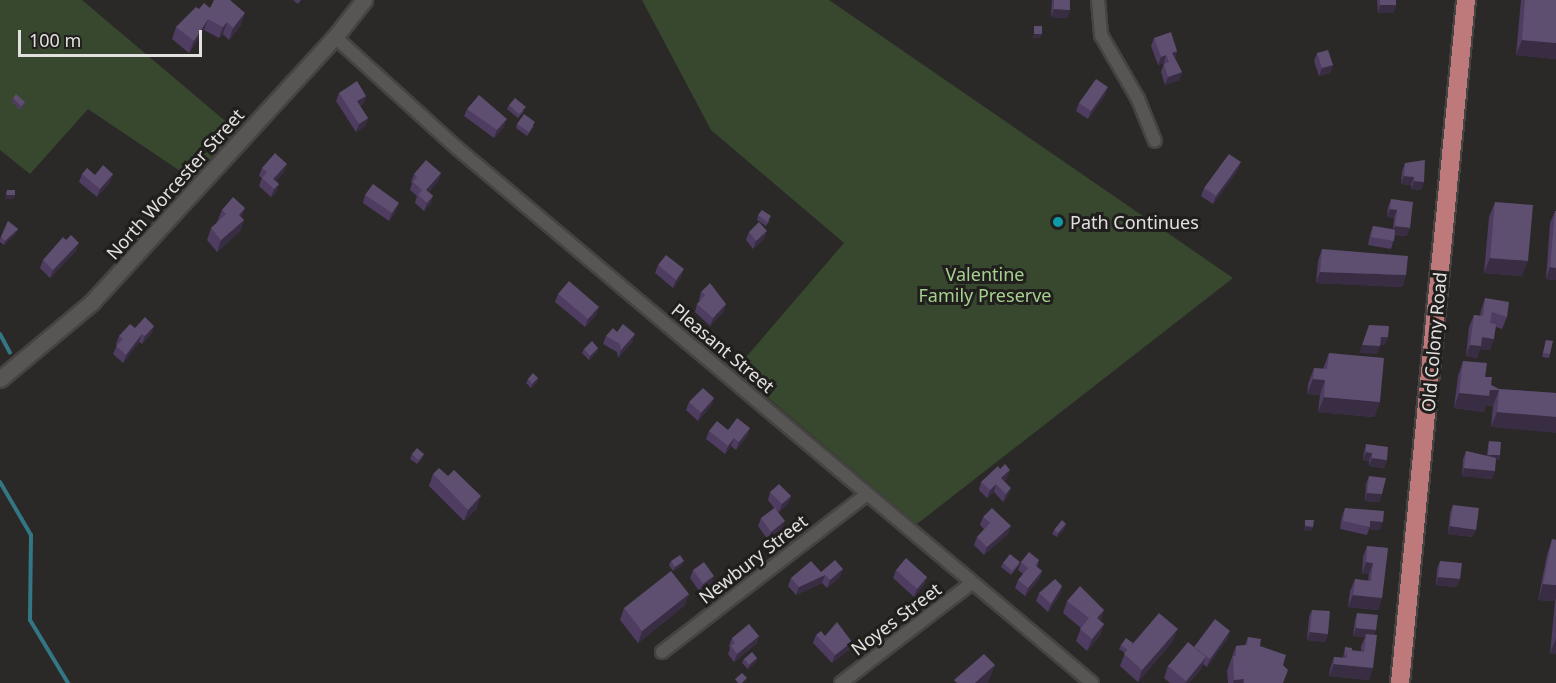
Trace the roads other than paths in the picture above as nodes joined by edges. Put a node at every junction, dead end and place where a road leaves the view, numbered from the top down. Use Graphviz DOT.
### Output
graph roads {
  1 [pos="364,0"];
  2 [pos="1098,0"];
  3 [pos="1466,0"];
  4 [pos="335,37"];
  5 [pos="1155,141"];
  6 [pos="0,379"];
  7 [pos="867,494"];
  8 [pos="972,583"];
  9 [pos="662,652"];
  10 [pos="843,682"];
  11 [pos="1092,683"];
  12 [pos="1400,683"];
  1 -- 4 [label="street, North Worcester Street"];
  2 -- 5 [label="street"];
  3 -- 12 [label="highway, Old Colony Road"];
  4 -- 6 [label="street, North Worcester Street"];
  4 -- 7 [label="street, Pleasant Street"];
  7 -- 8 [label="street, Pleasant Street"];
  7 -- 9 [label="street, Newbury Street"];
  8 -- 10 [label="street, Noyes Street"];
  8 -- 11 [label="street, Pleasant Street"];
}
